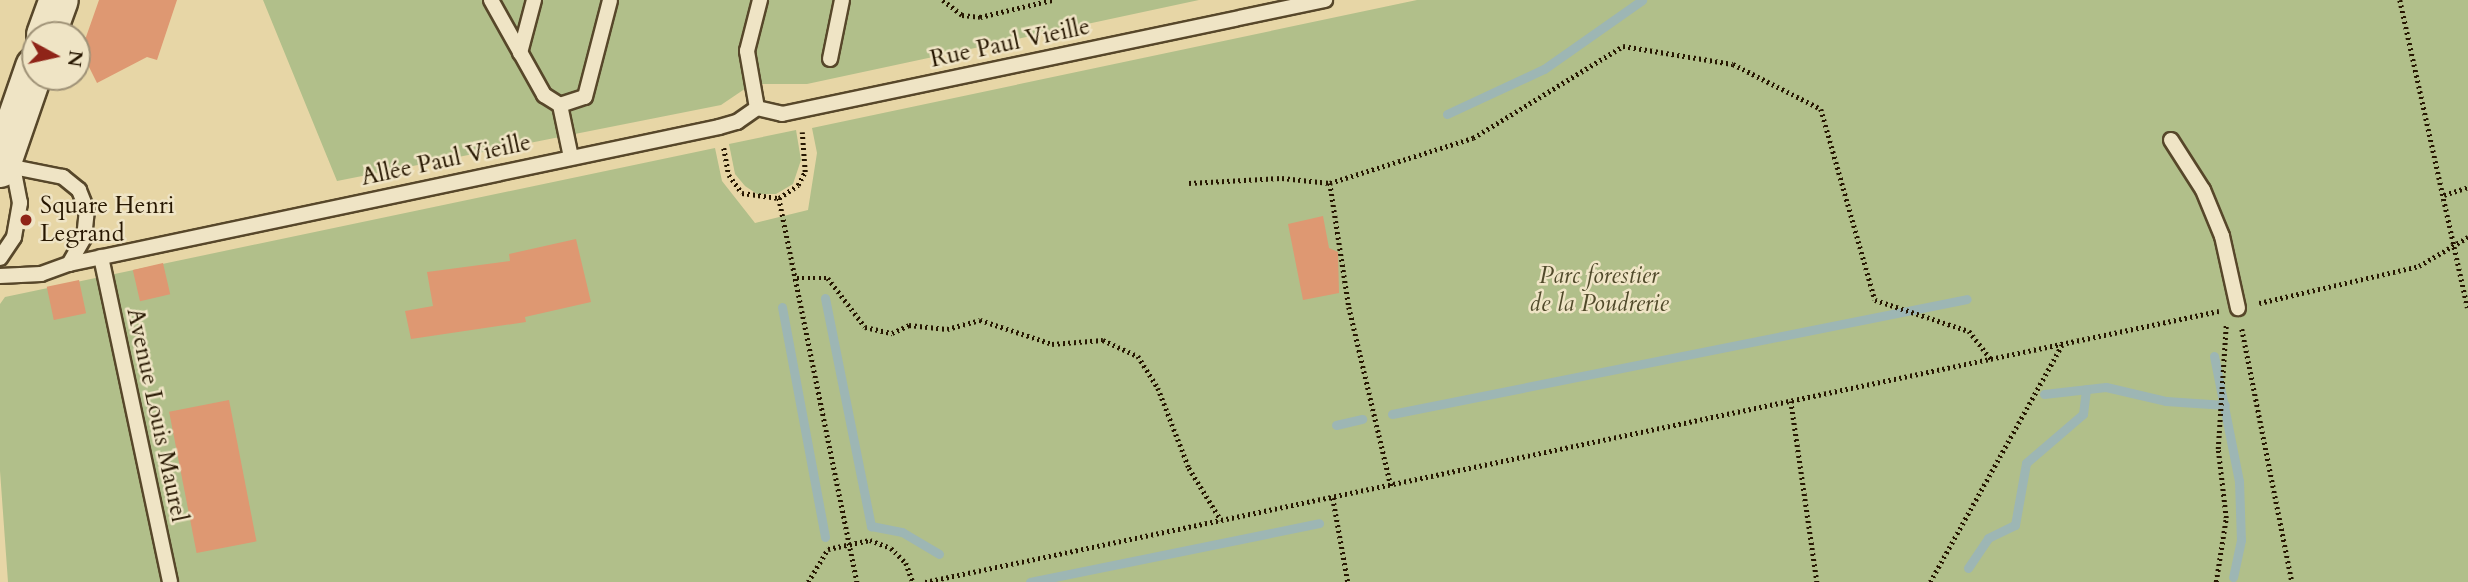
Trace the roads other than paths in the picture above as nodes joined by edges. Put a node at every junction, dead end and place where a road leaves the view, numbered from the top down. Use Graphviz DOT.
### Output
graph roads {
  1 [pos="59,0"];
  2 [pos="491,0"];
  3 [pos="534,0"];
  4 [pos="610,0"];
  5 [pos="760,0"];
  6 [pos="842,0"];
  7 [pos="1325,0"];
  8 [pos="51,21"];
  9 [pos="520,53"];
  10 [pos="830,59"];
  11 [pos="28,91"];
  12 [pos="827,105"];
  13 [pos="560,106"];
  14 [pos="757,108"];
  15 [pos="2171,140"];
  16 [pos="571,157"];
  17 [pos="5,166"];
  18 [pos="101,257"];
  19 [pos="0,258"];
  20 [pos="69,264"];
  21 [pos="0,275"];
  22 [pos="2238,308"];
  23 [pos="170,582"];
  1 -- 8 [label="main road"];
  2 -- 9 [label="lane"];
  3 -- 9 [label="lane"];
  4 -- 13 [label="lane"];
  5 -- 14 [label="lane"];
  6 -- 10 [label="lane"];
  7 -- 12 [label="lane, Rue Paul Vieille"];
  9 -- 13 [label="lane"];
  11 -- 17 [label="main road"];
  12 -- 14 [label="lane, Allée Paul Vieille"];
  13 -- 16 [label="lane"];
  14 -- 16 [label="lane, Allée Paul Vieille"];
  15 -- 22 [label="lane"];
  16 -- 18 [label="lane, Allée Paul Vieille"];
  17 -- 19 [label="lane"];
  17 -- 20 [label="lane"];
  18 -- 20 [label="lane, Allée Paul Vieille"];
  18 -- 23 [label="lane, Avenue Louis Maurel"];
  20 -- 21 [label="lane"];
}
